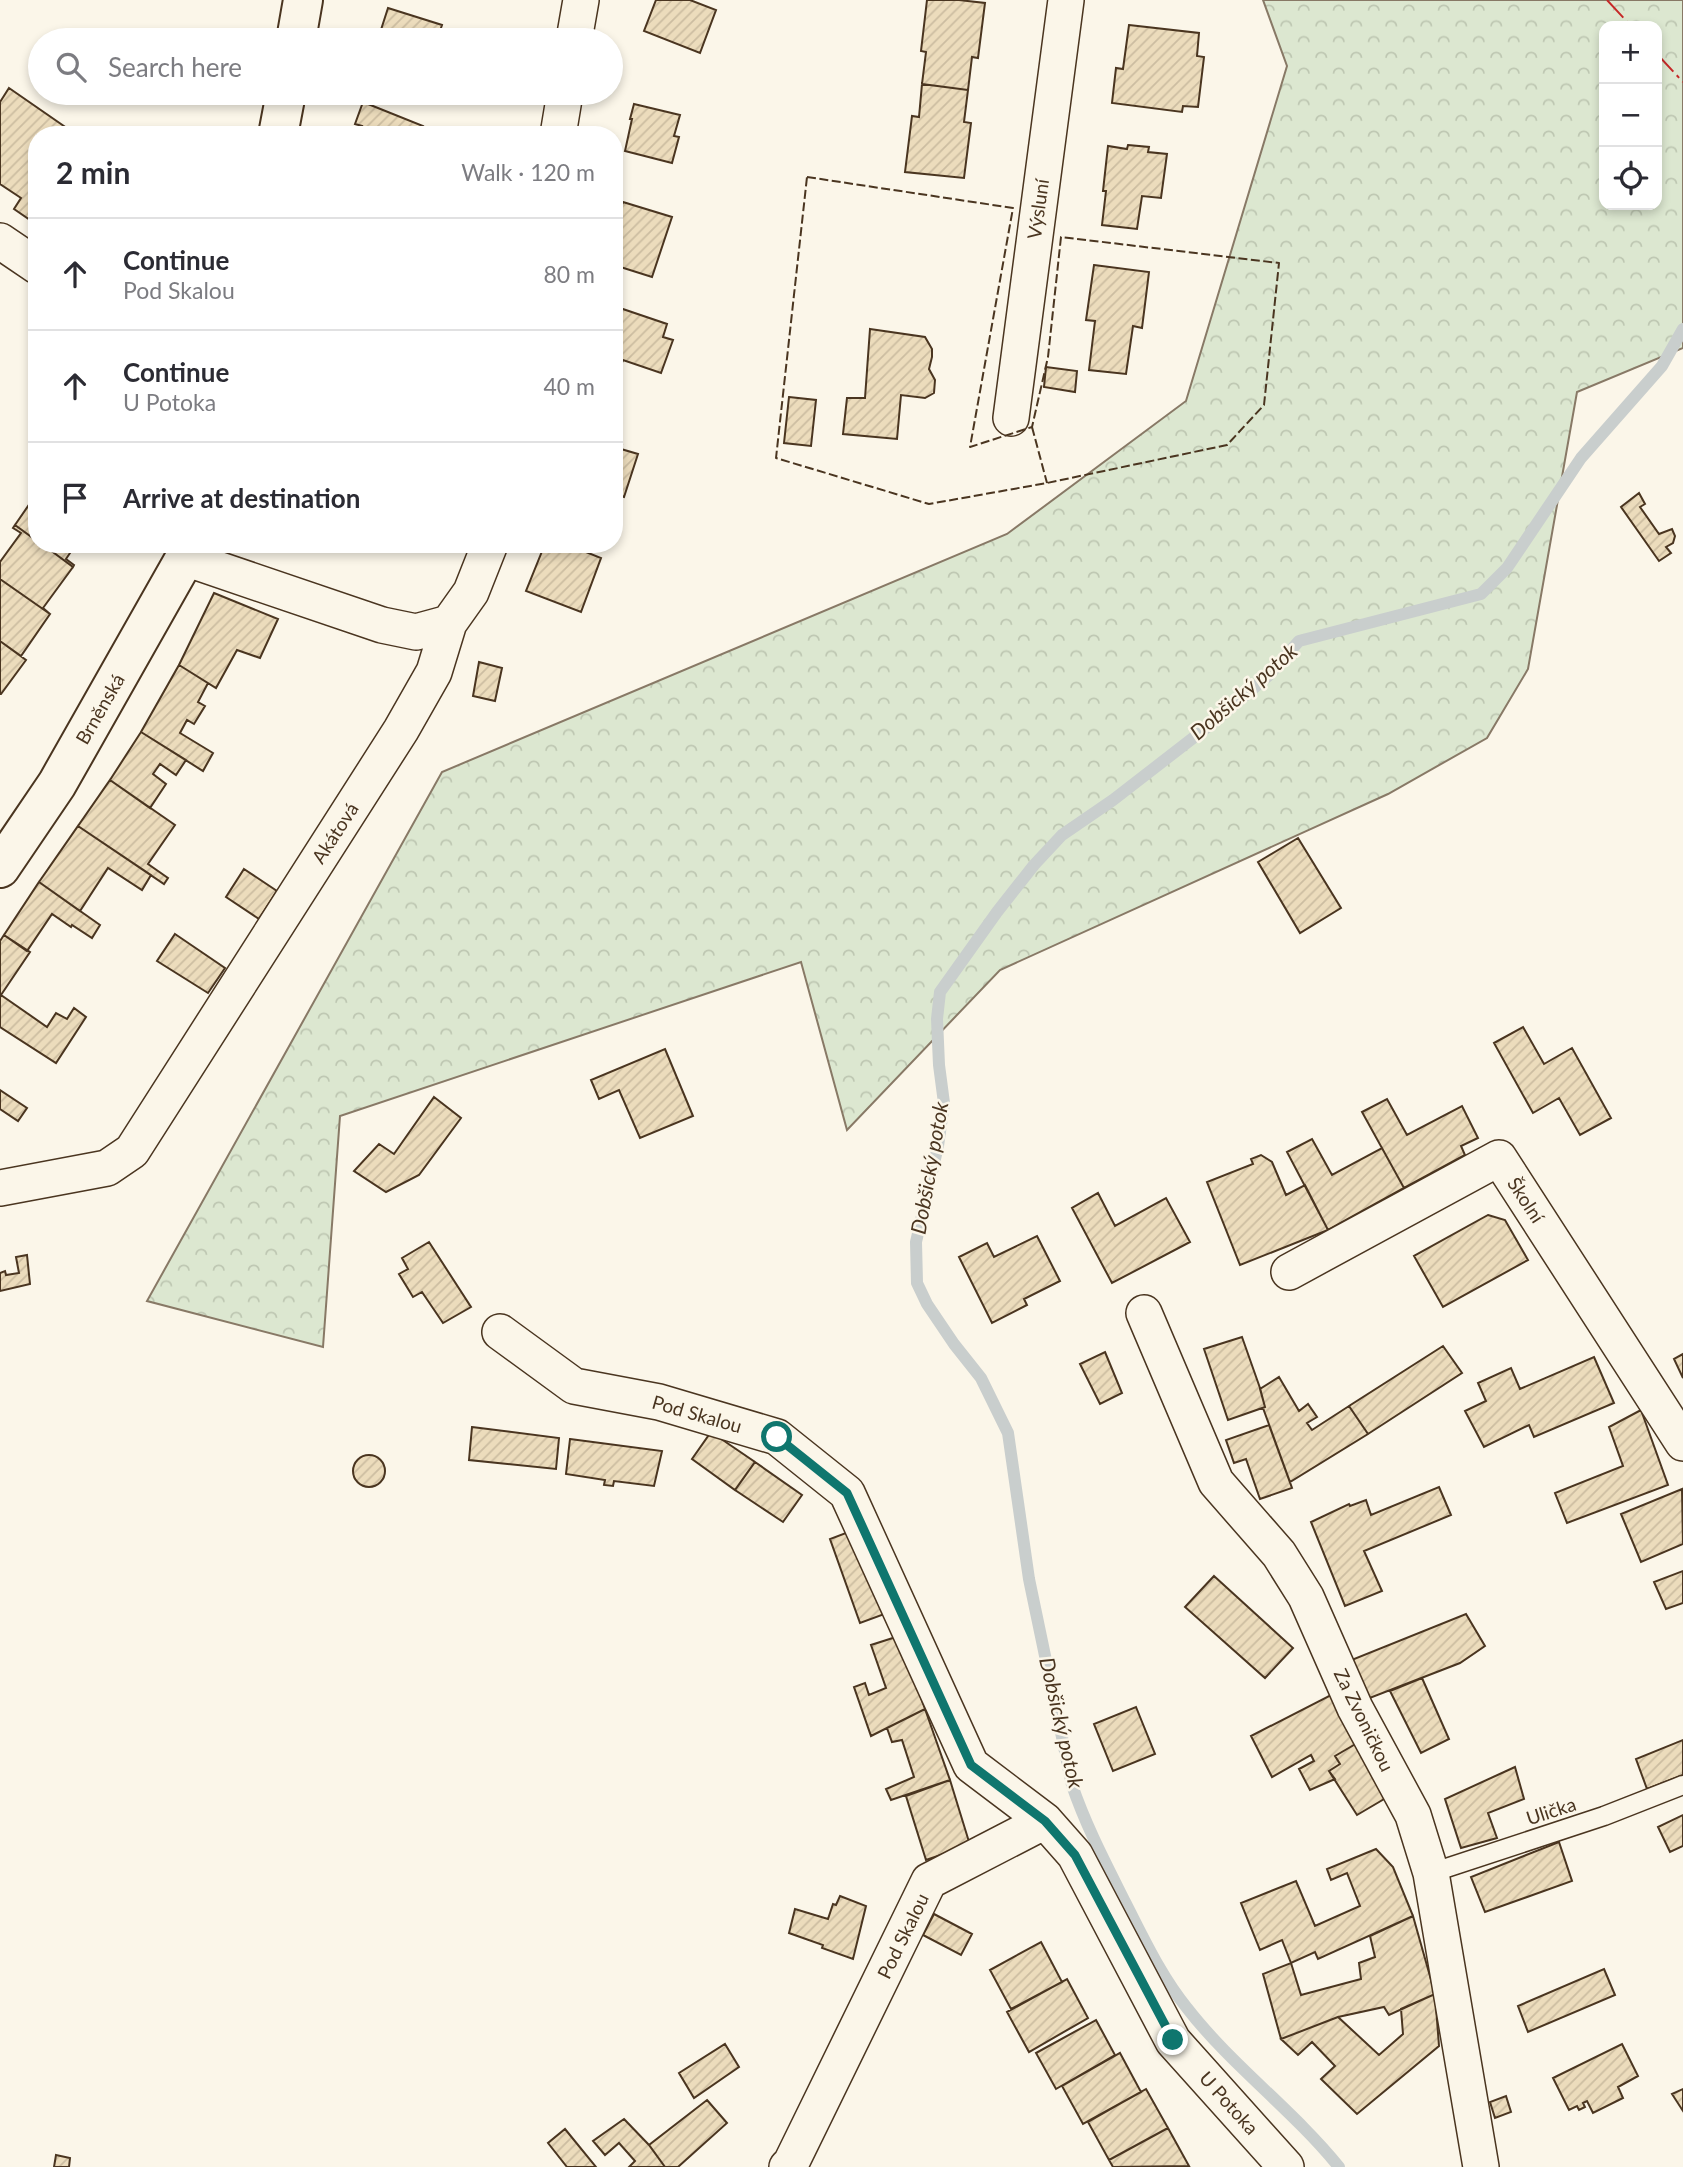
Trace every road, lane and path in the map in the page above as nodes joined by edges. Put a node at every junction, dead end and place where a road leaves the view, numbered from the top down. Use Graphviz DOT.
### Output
graph roads {
  1 [pos="303,0"];
  2 [pos="581,0"];
  3 [pos="1066,0"];
  4 [pos="298,28"];
  5 [pos="576,28"];
  6 [pos="284,105"];
  7 [pos="563,105"];
  8 [pos="280,126"];
  9 [pos="560,126"];
  10 [pos="0,241"];
  11 [pos="28,260"];
  12 [pos="1010,418"];
  13 [pos="186,553"];
  14 [pos="192,553"];
  15 [pos="486,553"];
  16 [pos="449,623"];
  17 [pos="0,867"];
  18 [pos="0,1188"];
  19 [pos="1289,1272"];
  20 [pos="1144,1313"];
  21 [pos="500,1332"];
  22 [pos="1683,1443"];
  23 [pos="1683,1785"];
  24 [pos="1045,1821"];
  25 [pos="1431,1873"];
  26 [pos="787,2167"];
  27 [pos="1286,2167"];
  28 [pos="1481,2167"];
  1 -- 4 [label="main road"];
  2 -- 5 [label="street"];
  3 -- 12 [label="street, Výsluní"];
  6 -- 8 [label="main road"];
  7 -- 9 [label="street"];
  10 -- 11 [label="street"];
  13 -- 17 [label="main road, Brněnská"];
  14 -- 16 [label="street"];
  15 -- 16 [label="street, Akátová"];
  16 -- 18 [label="street, Akátová"];
  19 -- 22 [label="street, Školní"];
  20 -- 25 [label="street, Za Zvoničkou"];
  21 -- 24 [label="street, Pod Skalou"];
  23 -- 25 [label="lane, Ulička"];
  24 -- 26 [label="street, Pod Skalou"];
  24 -- 27 [label="street, U Potoka"];
  25 -- 28 [label="street, Za Zvoničkou"];
}
